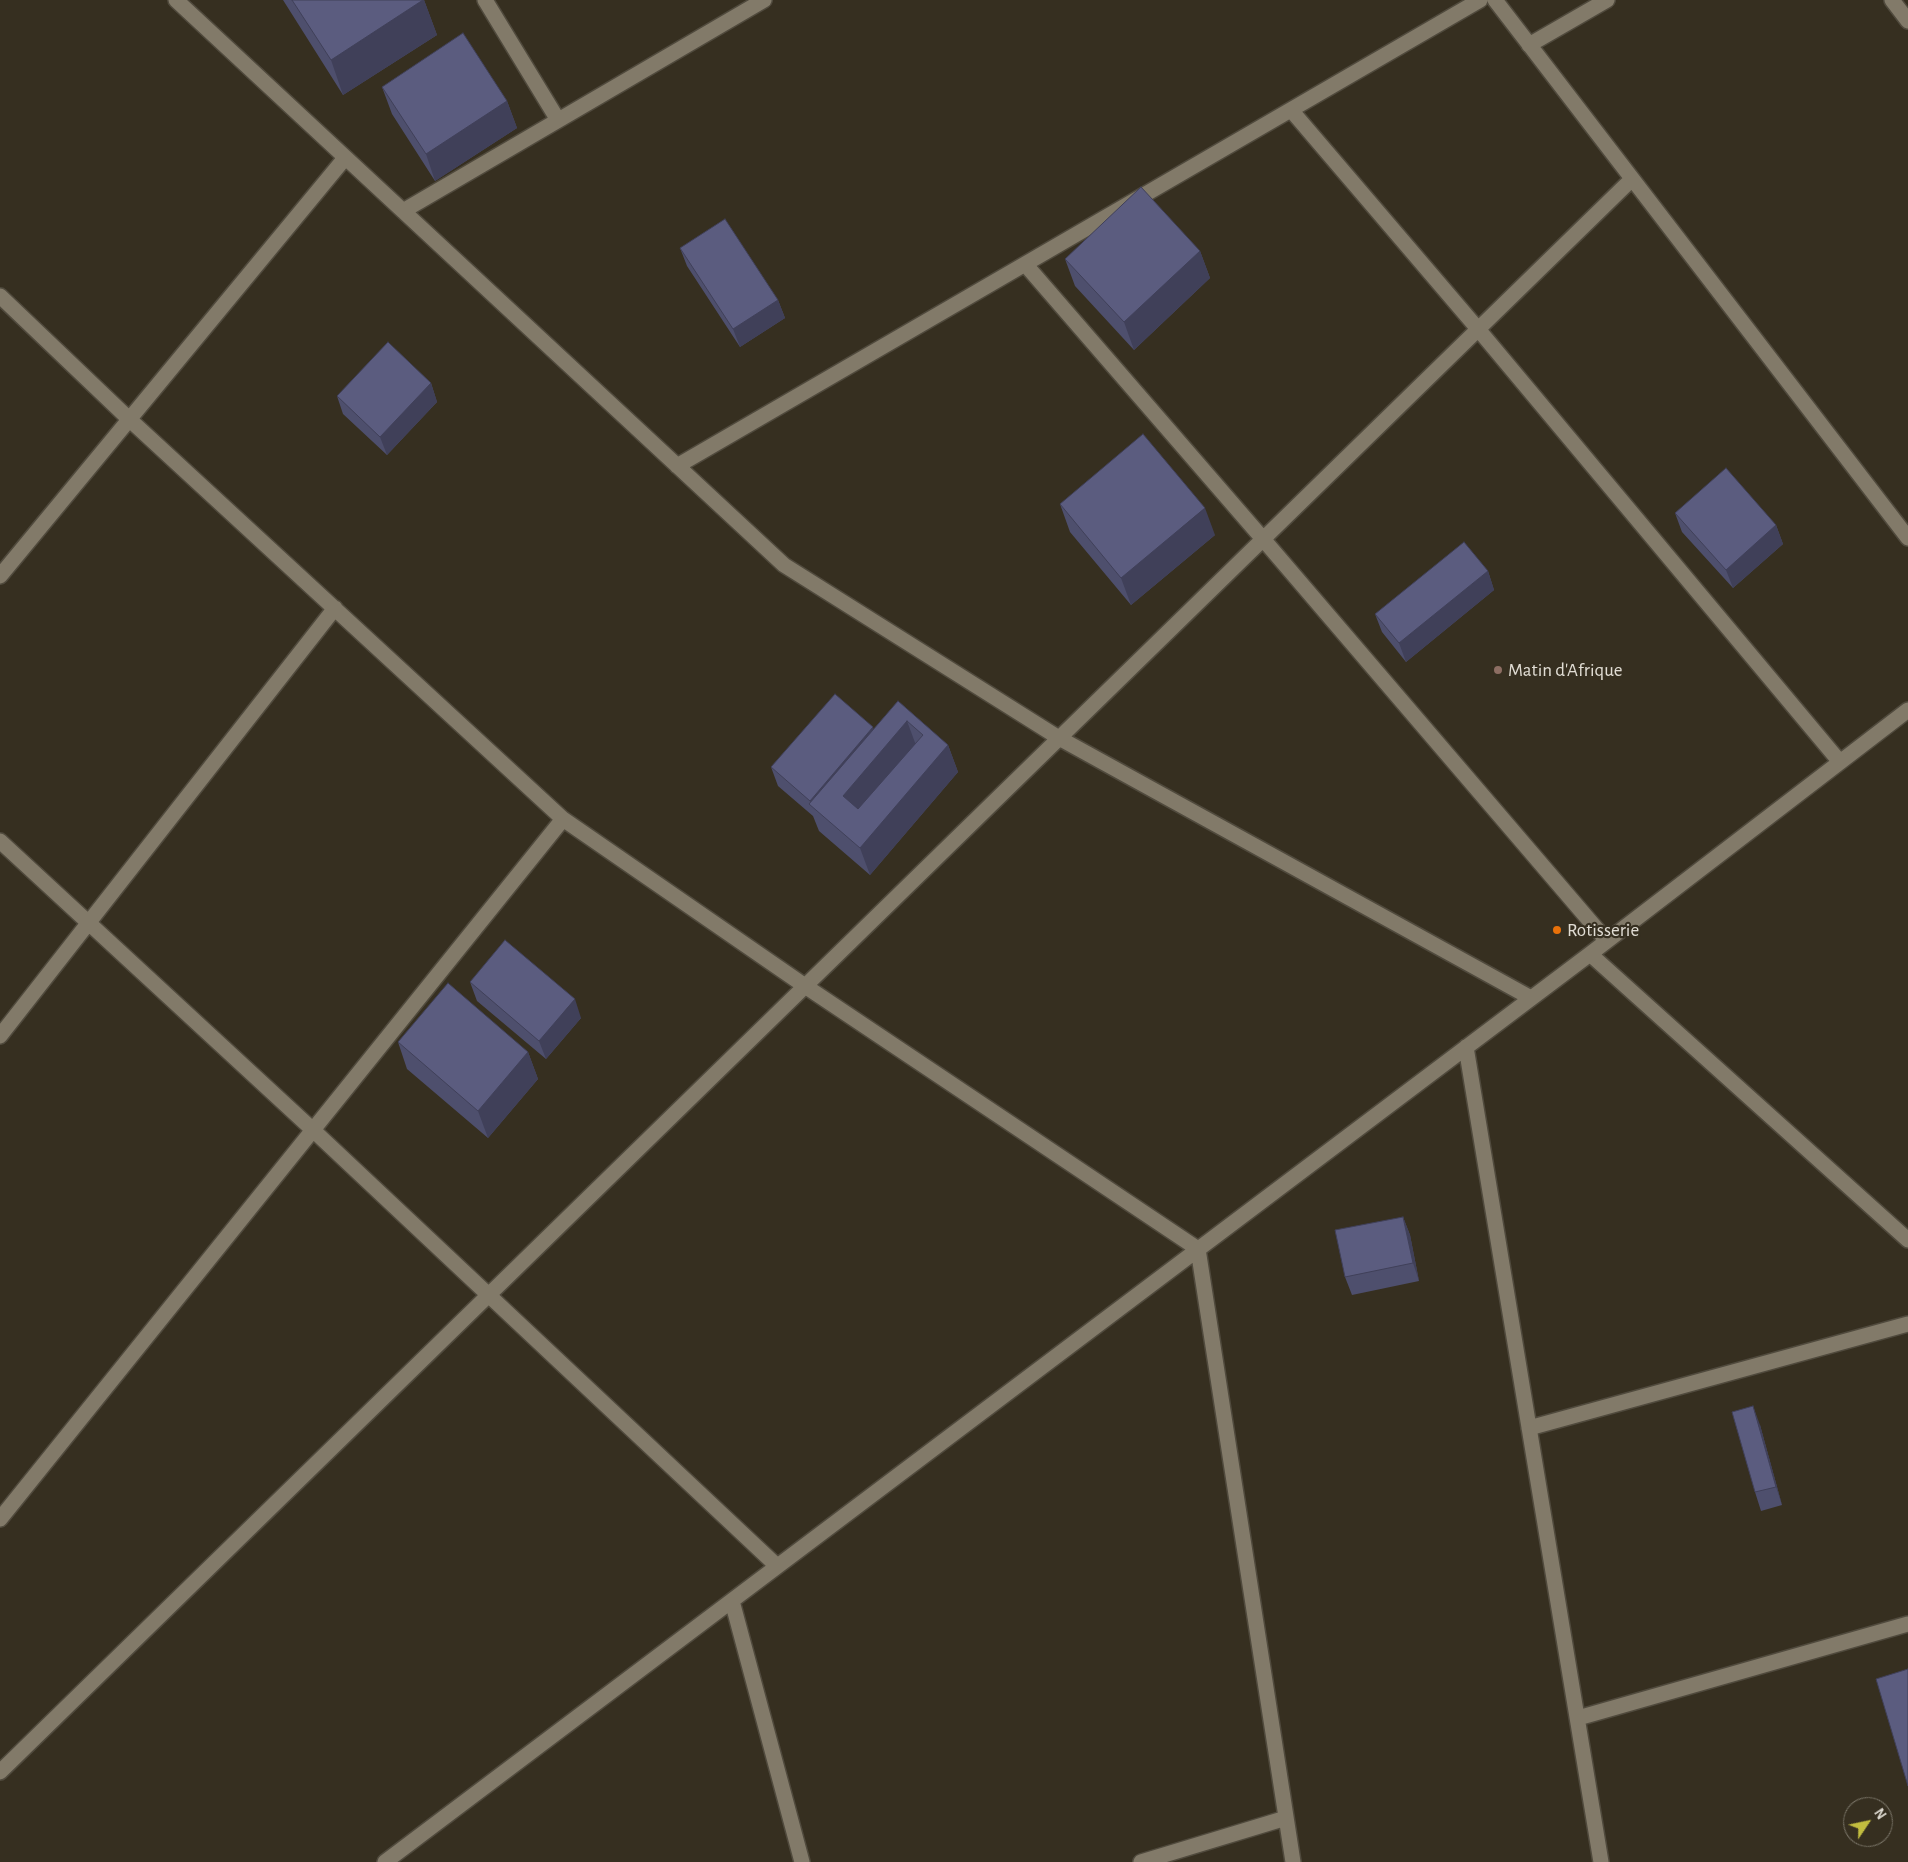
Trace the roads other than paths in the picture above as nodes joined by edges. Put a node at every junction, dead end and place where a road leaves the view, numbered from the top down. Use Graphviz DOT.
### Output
graph roads {
  1 [pos="176,0"];
  2 [pos="485,0"];
  3 [pos="764,0"];
  4 [pos="1480,0"];
  5 [pos="1495,0"];
  6 [pos="1607,0"];
  7 [pos="1892,0"];
  8 [pos="1908,21"];
  9 [pos="1529,45"];
  10 [pos="1290,110"];
  11 [pos="558,120"];
  12 [pos="345,158"];
  13 [pos="1632,179"];
  14 [pos="403,211"];
  15 [pos="1025,264"];
  16 [pos="0,296"];
  17 [pos="1478,329"];
  18 [pos="129,420"];
  19 [pos="678,466"];
  20 [pos="1908,538"];
  21 [pos="1263,539"];
  22 [pos="0,576"];
  23 [pos="335,608"];
  24 [pos="1908,710"];
  25 [pos="1059,738"];
  26 [pos="1840,762"];
  27 [pos="563,819"];
  28 [pos="0,841"];
  29 [pos="89,923"];
  30 [pos="1607,941"];
  31 [pos="1590,954"];
  32 [pos="805,986"];
  33 [pos="1531,998"];
  34 [pos="0,1036"];
  35 [pos="1466,1047"];
  36 [pos="313,1130"];
  37 [pos="1908,1240"];
  38 [pos="1198,1249"];
  39 [pos="488,1295"];
  40 [pos="1908,1324"];
  41 [pos="1529,1428"];
  42 [pos="0,1520"];
  43 [pos="778,1566"];
  44 [pos="732,1601"];
  45 [pos="1908,1624"];
  46 [pos="1578,1718"];
  47 [pos="0,1772"];
  48 [pos="1286,1818"];
  49 [pos="385,1862"];
  50 [pos="802,1862"];
  51 [pos="1141,1862"];
  52 [pos="1293,1862"];
  53 [pos="1601,1862"];
  1 -- 12 [label="street"];
  2 -- 11 [label="street"];
  3 -- 11 [label="street"];
  4 -- 10 [label="street"];
  5 -- 9 [label="street"];
  6 -- 9 [label="street"];
  7 -- 8 [label="street"];
  9 -- 13 [label="street"];
  10 -- 15 [label="street"];
  10 -- 17 [label="street"];
  11 -- 14 [label="street"];
  12 -- 14 [label="street"];
  12 -- 18 [label="street"];
  13 -- 17 [label="street"];
  13 -- 20 [label="street"];
  14 -- 19 [label="street"];
  15 -- 19 [label="street"];
  15 -- 21 [label="street"];
  16 -- 18 [label="street"];
  17 -- 21 [label="street"];
  17 -- 26 [label="street"];
  18 -- 22 [label="street"];
  18 -- 23 [label="street"];
  19 -- 25 [label="street"];
  21 -- 25 [label="street"];
  21 -- 30 [label="street"];
  23 -- 27 [label="street"];
  23 -- 29 [label="street"];
  24 -- 26 [label="street"];
  25 -- 32 [label="street"];
  25 -- 33 [label="street"];
  26 -- 30 [label="street"];
  27 -- 32 [label="street"];
  27 -- 36 [label="street"];
  28 -- 29 [label="street"];
  29 -- 34 [label="street"];
  29 -- 36 [label="street"];
  30 -- 31 [label="street"];
  31 -- 33 [label="street"];
  31 -- 37 [label="street"];
  32 -- 38 [label="street"];
  32 -- 39 [label="street"];
  33 -- 35 [label="street"];
  35 -- 38 [label="street"];
  35 -- 41 [label="street"];
  36 -- 39 [label="street"];
  36 -- 42 [label="street"];
  38 -- 43 [label="street"];
  38 -- 48 [label="street"];
  39 -- 43 [label="street"];
  39 -- 47 [label="street"];
  40 -- 41 [label="street"];
  41 -- 46 [label="street"];
  43 -- 44 [label="street"];
  44 -- 49 [label="street"];
  44 -- 50 [label="street"];
  45 -- 46 [label="street"];
  46 -- 53 [label="street"];
  48 -- 51 [label="street"];
  48 -- 52 [label="street"];
}
